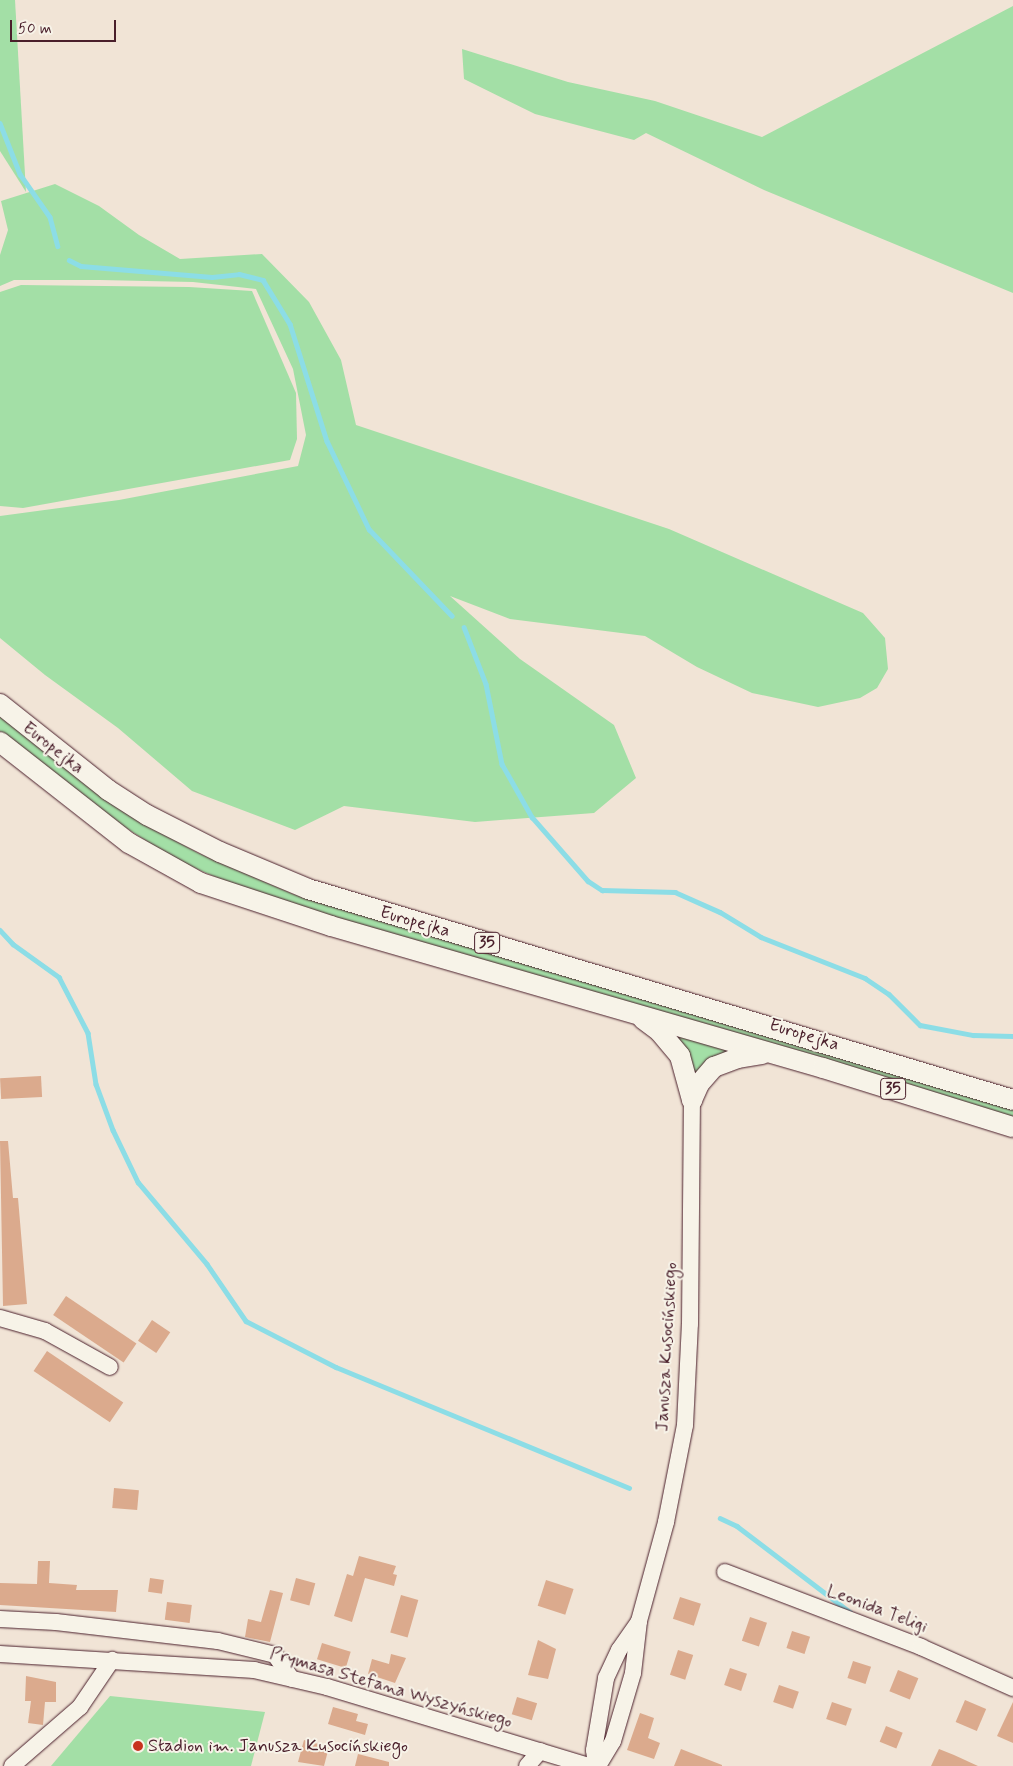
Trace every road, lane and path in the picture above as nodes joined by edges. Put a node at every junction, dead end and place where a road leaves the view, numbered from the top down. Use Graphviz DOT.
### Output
graph roads {
  1 [pos="0,704"];
  2 [pos="0,742"];
  3 [pos="635,1014"];
  4 [pos="772,1054"];
  5 [pos="692,1100"];
  6 [pos="1013,1100"];
  7 [pos="1013,1127"];
  8 [pos="0,1318"];
  9 [pos="110,1367"];
  10 [pos="725,1572"];
  11 [pos="0,1619"];
  12 [pos="639,1621"];
  13 [pos="0,1654"];
  14 [pos="112,1660"];
  15 [pos="292,1679"];
  16 [pos="1013,1688"];
  17 [pos="540,1751"];
  18 [pos="12,1766"];
  19 [pos="527,1766"];
  20 [pos="588,1766"];
  21 [pos="597,1766"];
  1 -- 6 [label="main road, Europejka / 35"];
  2 -- 3 [label="main road, Europejka / 35"];
  3 -- 4 [label="main road, Europejka / 35"];
  3 -- 5 [label="main road"];
  4 -- 5 [label="main road"];
  4 -- 7 [label="main road, Europejka / 35"];
  5 -- 12 [label="street, Janusza Kusocińskiego"];
  8 -- 9 [label="street"];
  10 -- 16 [label="street, Leonida Teligi"];
  11 -- 15 [label="street"];
  12 -- 21 [label="street, Janusza Kusocińskiego"];
  12 -- 21 [label="street, Janusza Kusocińskiego"];
  13 -- 14 [label="street, Prymasa Stefana Wyszyńskiego"];
  14 -- 15 [label="street, Prymasa Stefana Wyszyńskiego"];
  14 -- 18 [label="street"];
  15 -- 17 [label="street, Prymasa Stefana Wyszyńskiego"];
  17 -- 19 [label="street"];
  17 -- 20 [label="street, Prymasa Stefana Wyszyńskiego"];
}
